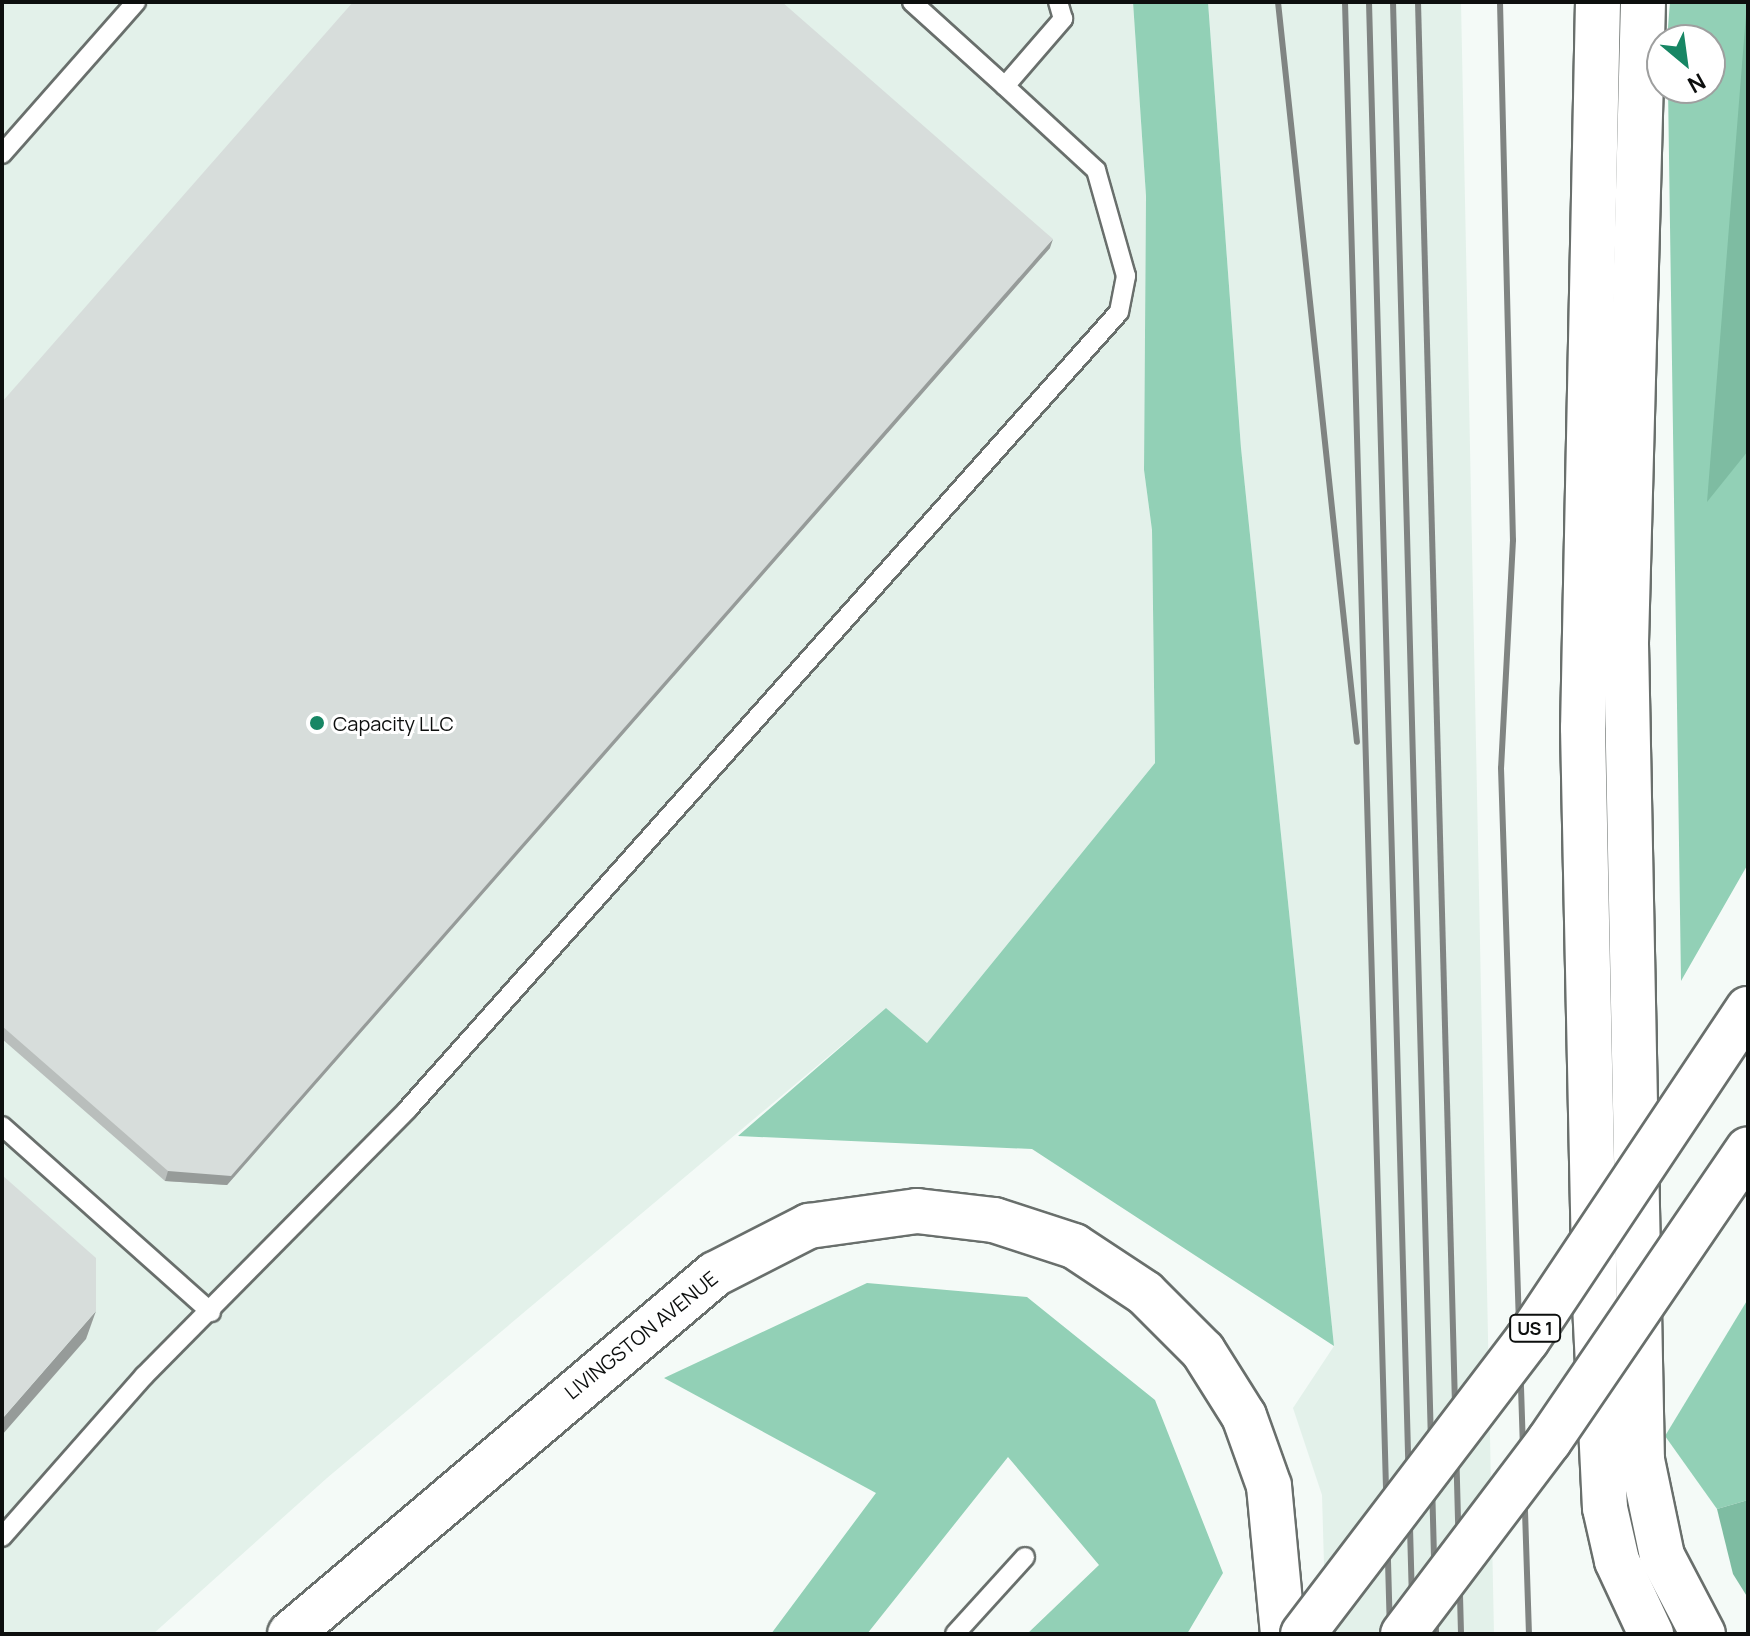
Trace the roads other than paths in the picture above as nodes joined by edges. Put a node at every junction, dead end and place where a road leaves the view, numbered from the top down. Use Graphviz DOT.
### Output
graph roads {
  1 [pos="136,2"];
  2 [pos="912,2"];
  3 [pos="1058,2"];
  4 [pos="1598,2"];
  5 [pos="1643,2"];
  6 [pos="1005,86"];
  7 [pos="2,154"];
  8 [pos="1748,1009"];
  9 [pos="2,1126"];
  10 [pos="1748,1149"];
  11 [pos="211,1312"];
  12 [pos="2,1537"];
  13 [pos="1025,1557"];
  14 [pos="290,1634"];
  15 [pos="955,1634"];
  16 [pos="1283,1634"];
  17 [pos="1303,1634"];
  18 [pos="1403,1634"];
  19 [pos="1651,1634"];
  20 [pos="1703,1634"];
  1 -- 7 [label="lane"];
  2 -- 6 [label="lane"];
  3 -- 6 [label="lane"];
  4 -- 19 [label="main road"];
  5 -- 20 [label="main road"];
  6 -- 11 [label="lane"];
  8 -- 17 [label="main road, US 1, bridge"];
  9 -- 11 [label="lane"];
  10 -- 18 [label="main road, bridge"];
  11 -- 12 [label="lane"];
  13 -- 15 [label="lane"];
  14 -- 16 [label="main road, LIVINGSTON AVENUE"];
}
